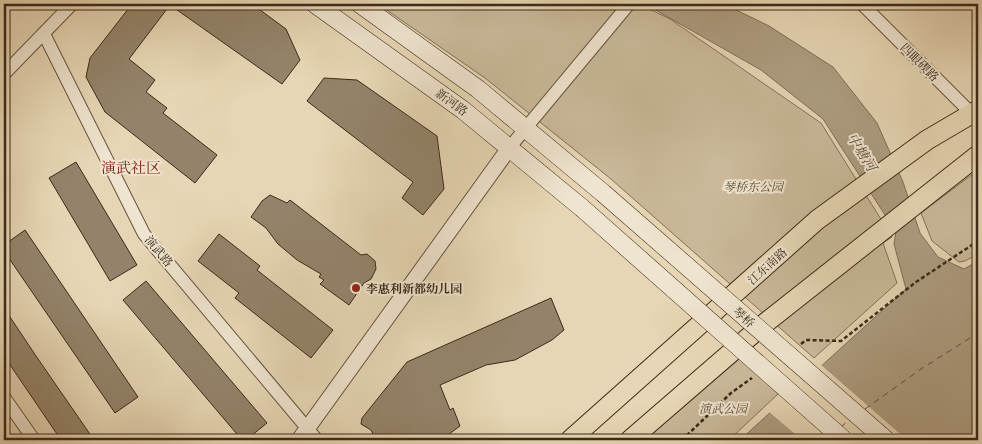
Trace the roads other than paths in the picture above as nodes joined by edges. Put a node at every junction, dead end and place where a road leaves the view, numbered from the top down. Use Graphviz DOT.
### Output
graph roads {
  1 [pos="72,4"];
  2 [pos="315,4"];
  3 [pos="360,4"];
  4 [pos="629,4"];
  5 [pos="862,4"];
  6 [pos="44,34"];
  7 [pos="4,74"];
  8 [pos="976,114"];
  9 [pos="526,129"];
  10 [pos="510,147"];
  11 [pos="978,155"];
  12 [pos="603,193"];
  13 [pos="582,208"];
  14 [pos="4,397"];
  15 [pos="307,436"];
  16 [pos="34,440"];
  17 [pos="570,440"];
  18 [pos="630,440"];
  19 [pos="844,440"];
  20 [pos="886,440"];
  1 -- 6 [label="street"];
  2 -- 10 [label="main road, 新河路"];
  3 -- 9 [label="main road, 新河路"];
  4 -- 9 [label="street"];
  5 -- 8 [label="street, 四眼碶路"];
  6 -- 7 [label="street"];
  6 -- 15 [label="street, 演武路"];
  8 -- 17 [label="main road, 江东南路"];
  9 -- 10 [label="street"];
  9 -- 12 [label="main road, 新河路"];
  10 -- 13 [label="main road, 新河路"];
  10 -- 15 [label="street"];
  11 -- 18 [label="main road"];
  12 -- 20 [label="main road, 琴桥, bridge"];
  13 -- 19 [label="main road, 琴桥, bridge"];
  14 -- 16 [label="street"];
}
